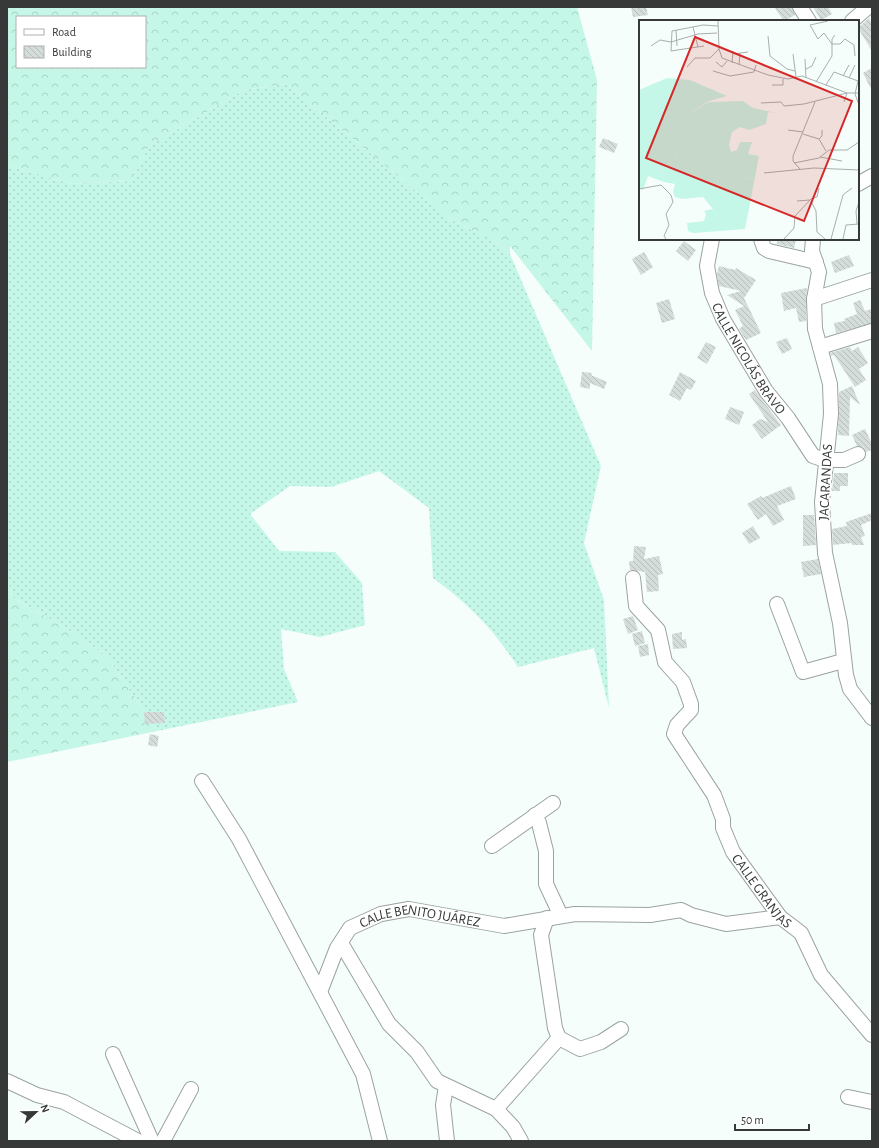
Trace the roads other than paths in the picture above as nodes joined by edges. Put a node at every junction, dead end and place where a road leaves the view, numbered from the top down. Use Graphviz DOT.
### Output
graph roads {
  1 [pos="800,7"];
  2 [pos="868,7"];
  3 [pos="808,20"];
  4 [pos="853,20"];
  5 [pos="712,240"];
  6 [pos="813,240"];
  7 [pos="762,243"];
  8 [pos="816,262"];
  9 [pos="872,281"];
  10 [pos="814,299"];
  11 [pos="872,331"];
  12 [pos="820,347"];
  13 [pos="858,454"];
  14 [pos="825,460"];
  15 [pos="633,578"];
  16 [pos="777,604"];
  17 [pos="843,661"];
  18 [pos="872,718"];
  19 [pos="202,781"];
  20 [pos="553,803"];
  21 [pos="535,815"];
  22 [pos="492,846"];
  23 [pos="561,916"];
  24 [pos="780,917"];
  25 [pos="547,918"];
  26 [pos="341,943"];
  27 [pos="320,992"];
  28 [pos="621,1029"];
  29 [pos="872,1035"];
  30 [pos="559,1038"];
  31 [pos="113,1054"];
  32 [pos="7,1081"];
  33 [pos="446,1086"];
  34 [pos="191,1089"];
  35 [pos="848,1097"];
  36 [pos="872,1102"];
  37 [pos="496,1109"];
  38 [pos="152,1141"];
  39 [pos="380,1141"];
  40 [pos="447,1141"];
  41 [pos="521,1141"];
  1 -- 3 [label="street"];
  2 -- 4 [label="street"];
  5 -- 14 [label="street, CALLE NICOLÁS BRAVO"];
  6 -- 8 [label="street, JACARANDAS"];
  7 -- 8 [label="street"];
  8 -- 10 [label="street, JACARANDAS"];
  9 -- 10 [label="street"];
  10 -- 12 [label="street, JACARANDAS"];
  11 -- 12 [label="street"];
  12 -- 14 [label="street, JACARANDAS"];
  13 -- 14 [label="street"];
  14 -- 17 [label="street, JACARANDAS"];
  15 -- 24 [label="street, CALLE GRANJAS"];
  16 -- 17 [label="street"];
  17 -- 18 [label="street, JACARANDAS"];
  19 -- 27 [label="street"];
  20 -- 21 [label="street"];
  21 -- 22 [label="street"];
  21 -- 23 [label="street"];
  23 -- 24 [label="street, CALLE BENITO JUÁREZ"];
  23 -- 25 [label="street, CALLE BENITO JUÁREZ"];
  24 -- 29 [label="street, CALLE GRANJAS"];
  25 -- 26 [label="street, CALLE BENITO JUÁREZ"];
  25 -- 30 [label="street"];
  26 -- 27 [label="street"];
  26 -- 33 [label="street, CALLE BENITO JUÁREZ"];
  27 -- 39 [label="street"];
  28 -- 30 [label="street"];
  30 -- 37 [label="street"];
  31 -- 38 [label="street"];
  32 -- 38 [label="street"];
  33 -- 37 [label="street, CALLE BENITO JUÁREZ"];
  33 -- 40 [label="street"];
  34 -- 38 [label="street"];
  35 -- 36 [label="street"];
  37 -- 41 [label="street, CALLE BENITO JUÁREZ"];
}
